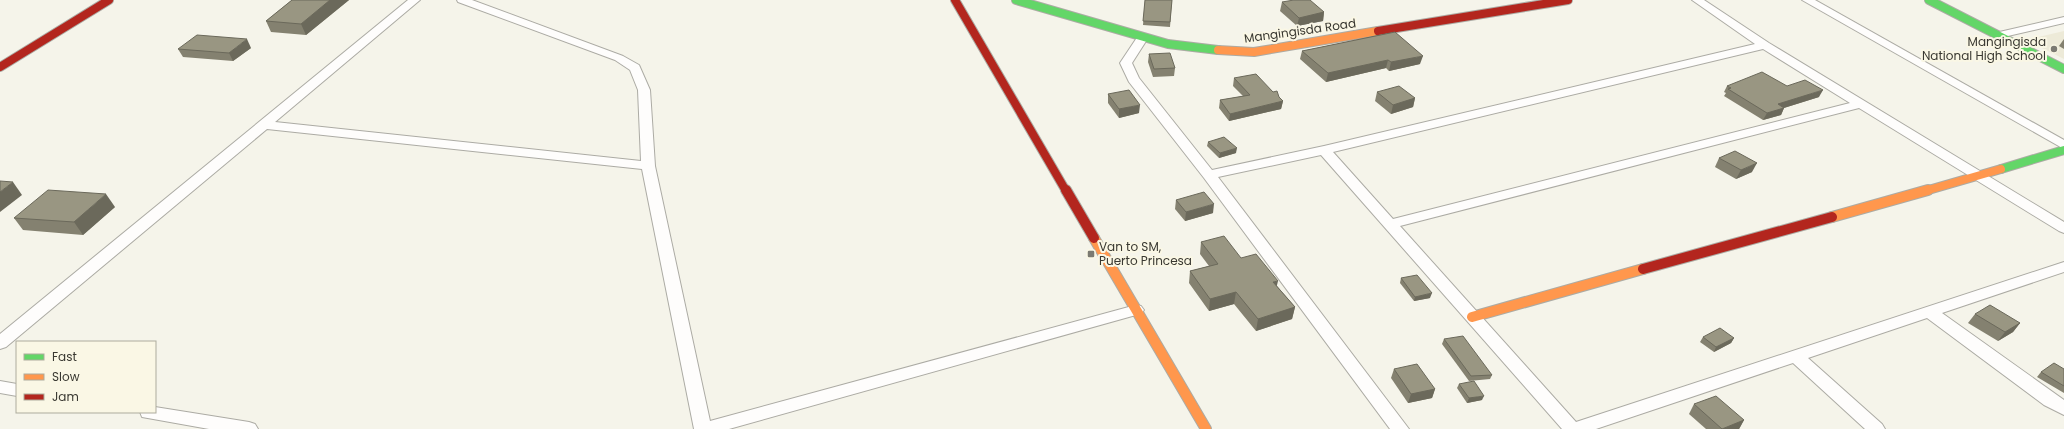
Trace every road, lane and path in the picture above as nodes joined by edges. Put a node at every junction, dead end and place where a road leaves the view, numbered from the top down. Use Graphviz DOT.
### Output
graph roads {
  1 [pos="109,0"];
  2 [pos="415,0"];
  3 [pos="462,0"];
  4 [pos="955,0"];
  5 [pos="1568,0"];
  6 [pos="1697,0"];
  7 [pos="1807,0"];
  8 [pos="1929,0"];
  9 [pos="1024,1"];
  10 [pos="2064,20"];
  11 [pos="1999,35"];
  12 [pos="1142,38"];
  13 [pos="1765,45"];
  14 [pos="0,66"];
  15 [pos="2064,69"];
  16 [pos="1860,104"];
  17 [pos="264,125"];
  18 [pos="2064,145"];
  19 [pos="1324,150"];
  20 [pos="2064,150"];
  21 [pos="648,166"];
  22 [pos="1209,175"];
  23 [pos="1978,176"];
  24 [pos="1390,224"];
  25 [pos="2064,228"];
  26 [pos="2064,267"];
  27 [pos="1136,310"];
  28 [pos="1930,312"];
  29 [pos="1472,317"];
  30 [pos="0,343"];
  31 [pos="1795,356"];
  32 [pos="0,387"];
  33 [pos="16,390"];
  34 [pos="2064,408"];
  35 [pos="153,413"];
  36 [pos="215,426"];
  37 [pos="249,429"];
  38 [pos="704,429"];
  39 [pos="1206,429"];
  40 [pos="1400,429"];
  41 [pos="1572,429"];
  42 [pos="1576,429"];
  43 [pos="1876,429"];
  1 -- 14 [label="street"];
  2 -- 17 [label="street"];
  3 -- 21 [label="street"];
  4 -- 27 [label="street"];
  5 -- 12 [label="street, Mangingisda Road"];
  6 -- 13 [label="street"];
  7 -- 18 [label="street"];
  8 -- 11 [label="street"];
  9 -- 12 [label="street, Mangingisda Road"];
  10 -- 11 [label="street"];
  11 -- 15 [label="street"];
  12 -- 22 [label="street"];
  13 -- 16 [label="street"];
  13 -- 19 [label="street"];
  16 -- 23 [label="street"];
  16 -- 24 [label="street"];
  17 -- 21 [label="street"];
  17 -- 30 [label="street"];
  19 -- 22 [label="street"];
  19 -- 24 [label="street"];
  20 -- 23 [label="street"];
  21 -- 38 [label="street"];
  22 -- 40 [label="street"];
  23 -- 25 [label="street"];
  23 -- 29 [label="street"];
  24 -- 29 [label="street"];
  26 -- 28 [label="street"];
  27 -- 38 [label="street"];
  27 -- 39 [label="street"];
  28 -- 31 [label="street"];
  28 -- 34 [label="street"];
  29 -- 41 [label="street"];
  31 -- 42 [label="street"];
  31 -- 43 [label="street"];
  32 -- 33 [label="street"];
  35 -- 36 [label="street"];
  36 -- 37 [label="street"];
}
